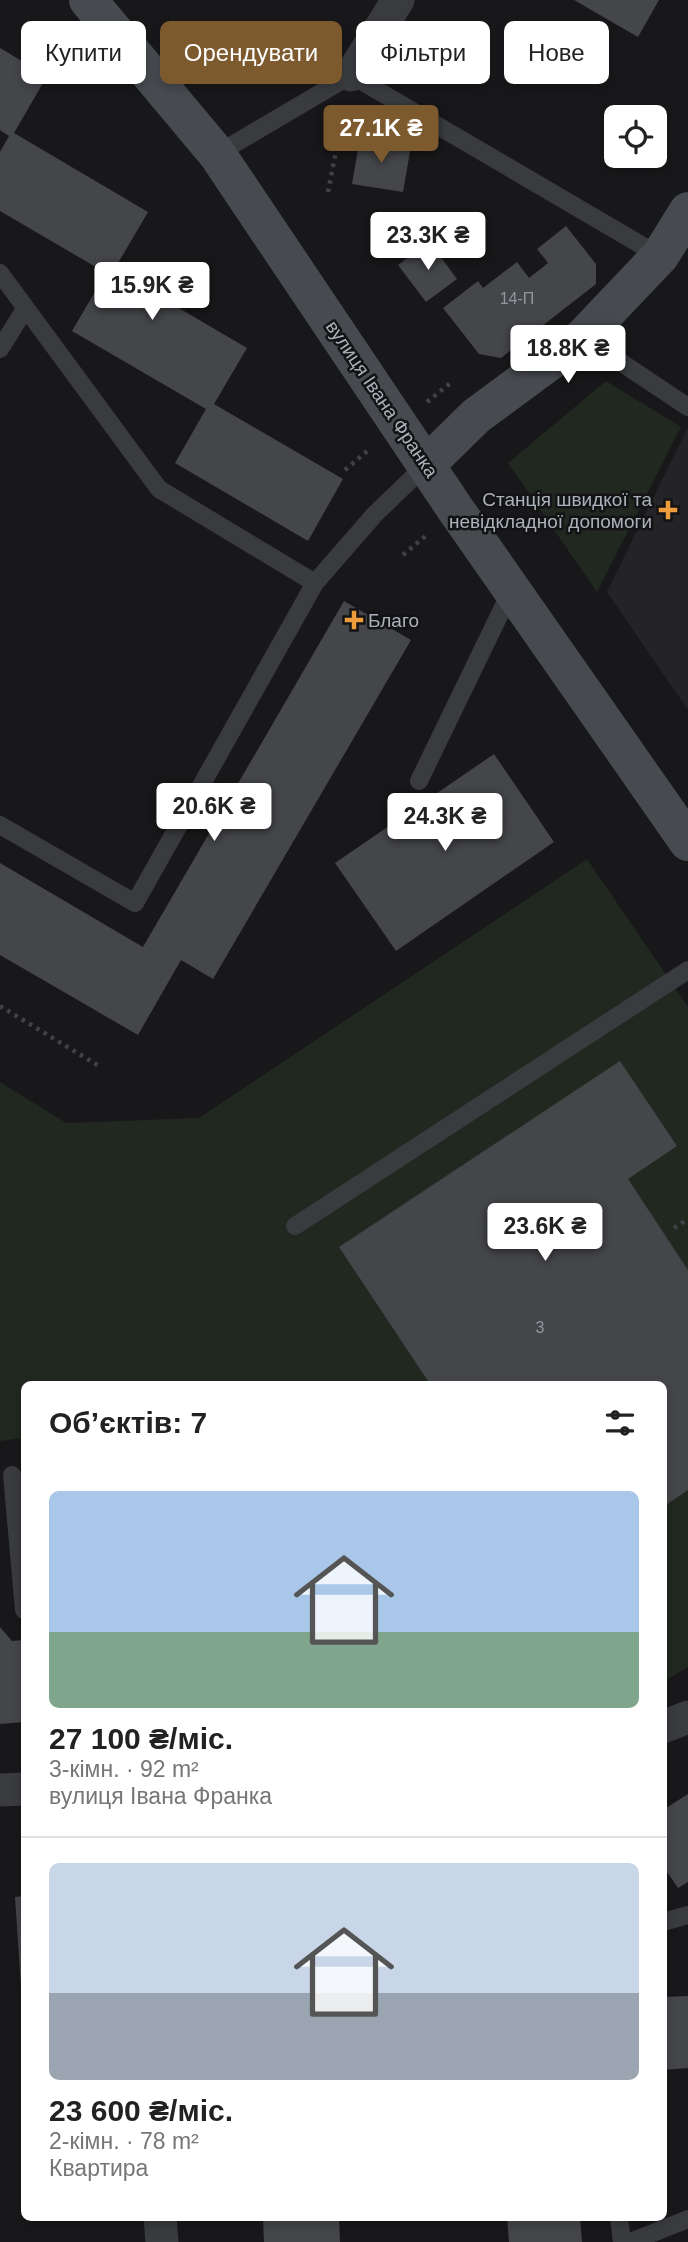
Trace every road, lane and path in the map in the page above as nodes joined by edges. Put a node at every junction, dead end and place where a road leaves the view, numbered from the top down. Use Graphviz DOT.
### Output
graph roads {
  1 [pos="88,0"];
  2 [pos="398,0"];
  3 [pos="351,75"];
  4 [pos="217,154"];
  5 [pos="328,192"];
  6 [pos="688,211"];
  7 [pos="660,256"];
  8 [pos="0,273"];
  9 [pos="25,309"];
  10 [pos="583,337"];
  11 [pos="0,349"];
  12 [pos="453,381"];
  13 [pos="425,404"];
  14 [pos="688,407"];
  15 [pos="380,441"];
  16 [pos="426,465"];
  17 [pos="345,470"];
  18 [pos="437,527"];
  19 [pos="403,555"];
  20 [pos="315,583"];
  21 [pos="512,591"];
  22 [pos="419,781"];
  23 [pos="0,825"];
  24 [pos="688,842"];
  25 [pos="688,970"];
  26 [pos="0,1006"];
  27 [pos="99,1066"];
  28 [pos="688,1219"];
  29 [pos="295,1226"];
  30 [pos="674,1228"];
  31 [pos="12,1475"];
  32 [pos="21,1576"];
  33 [pos="688,1717"];
  34 [pos="667,1725"];
  35 [pos="21,1788"];
  36 [pos="0,1790"];
  37 [pos="688,1915"];
  38 [pos="667,1921"];
  39 [pos="688,2219"];
  40 [pos="160,2221"];
  41 [pos="619,2221"];
  42 [pos="162,2242"];
  43 [pos="622,2242"];
  44 [pos="630,2242"];
  1 -- 4 [label="street, вулиця Івана Франка"];
  2 -- 3 [label="street"];
  3 -- 4 [label="lane"];
  3 -- 5 [label="path"];
  3 -- 7 [label="lane"];
  4 -- 16 [label="street, вулиця Івана Франка"];
  6 -- 7 [label="street"];
  7 -- 10 [label="street"];
  8 -- 9 [label="lane"];
  9 -- 11 [label="lane"];
  9 -- 20 [label="lane"];
  10 -- 14 [label="lane"];
  10 -- 16 [label="street"];
  12 -- 13 [label="path"];
  15 -- 17 [label="path"];
  16 -- 20 [label="lane"];
  16 -- 21 [label="street, вулиця Івана Франка"];
  18 -- 19 [label="path"];
  20 -- 23 [label="lane"];
  21 -- 22 [label="lane"];
  21 -- 24 [label="street, вулиця Івана Франка"];
  25 -- 29 [label="lane"];
  26 -- 27 [label="path"];
  28 -- 30 [label="path"];
  31 -- 32 [label="lane"];
  33 -- 34 [label="street"];
  35 -- 36 [label="street"];
  37 -- 38 [label="lane"];
  39 -- 44 [label="lane"];
  40 -- 42 [label="street"];
  41 -- 43 [label="lane"];
}
